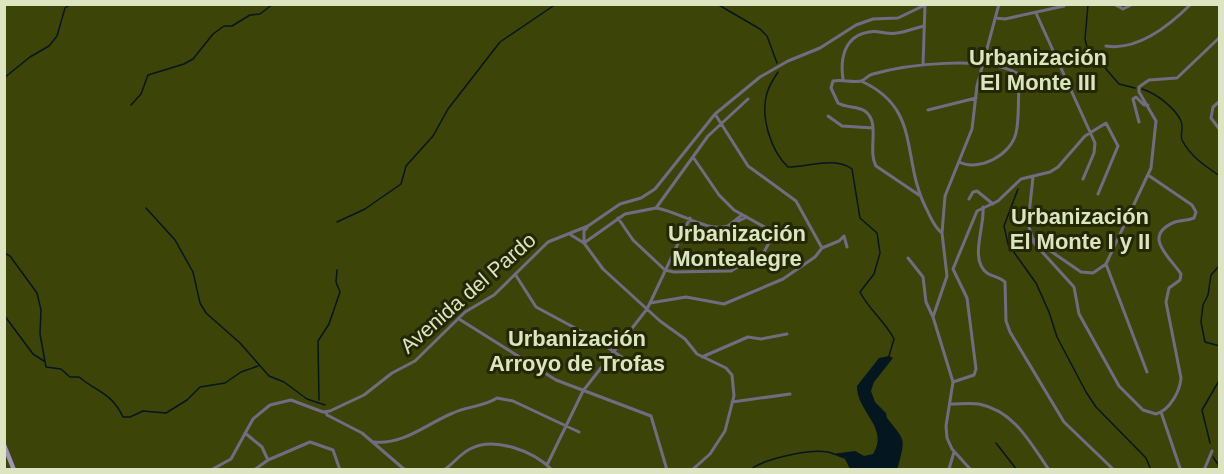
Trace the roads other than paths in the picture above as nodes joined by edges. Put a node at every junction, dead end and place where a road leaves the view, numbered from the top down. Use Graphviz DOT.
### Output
graph roads {
  1 [pos="999,4"];
  2 [pos="1114,4"];
  3 [pos="1133,4"];
  4 [pos="1191,4"];
  5 [pos="926,5"];
  6 [pos="1064,6"];
  7 [pos="1036,13"];
  8 [pos="995,18"];
  9 [pos="924,26"];
  10 [pos="1220,37"];
  11 [pos="1106,46"];
  12 [pos="983,64"];
  13 [pos="922,65"];
  14 [pos="843,79"];
  15 [pos="861,81"];
  16 [pos="976,98"];
  17 [pos="748,99"];
  18 [pos="1220,101"];
  19 [pos="725,105"];
  20 [pos="1148,105"];
  21 [pos="928,110"];
  22 [pos="715,114"];
  23 [pos="828,116"];
  24 [pos="721,120"];
  25 [pos="709,121"];
  26 [pos="1139,122"];
  27 [pos="873,128"];
  28 [pos="1220,130"];
  29 [pos="1090,132"];
  30 [pos="693,157"];
  31 [pos="958,162"];
  32 [pos="1148,175"];
  33 [pos="1033,177"];
  34 [pos="1083,179"];
  35 [pos="1098,194"];
  36 [pos="919,195"];
  37 [pos="969,199"];
  38 [pos="993,204"];
  39 [pos="983,207"];
  40 [pos="656,208"];
  41 [pos="742,215"];
  42 [pos="618,218"];
  43 [pos="690,218"];
  44 [pos="747,218"];
  45 [pos="588,226"];
  46 [pos="728,226"];
  47 [pos="942,232"];
  48 [pos="580,236"];
  49 [pos="1033,238"];
  50 [pos="552,240"];
  51 [pos="584,243"];
  52 [pos="1040,245"];
  53 [pos="847,247"];
  54 [pos="822,248"];
  55 [pos="1040,251"];
  56 [pos="908,258"];
  57 [pos="1106,264"];
  58 [pos="952,269"];
  59 [pos="665,270"];
  60 [pos="515,274"];
  61 [pos="648,307"];
  62 [pos="929,310"];
  63 [pos="934,310"];
  64 [pos="933,317"];
  65 [pos="459,319"];
  66 [pos="787,334"];
  67 [pos="615,351"];
  68 [pos="702,357"];
  69 [pos="643,371"];
  70 [pos="1148,372"];
  71 [pos="953,382"];
  72 [pos="582,391"];
  73 [pos="790,394"];
  74 [pos="732,402"];
  75 [pos="950,404"];
  76 [pos="326,412"];
  77 [pos="1161,412"];
  78 [pos="564,425"];
  79 [pos="579,432"];
  80 [pos="245,433"];
  81 [pos="374,442"];
  82 [pos="5,446"];
  83 [pos="1212,451"];
  84 [pos="954,452"];
  85 [pos="268,460"];
  86 [pos="547,465"];
  87 [pos="1180,468"];
  88 [pos="949,469"];
  89 [pos="12,470"];
  90 [pos="211,470"];
  91 [pos="254,470"];
  92 [pos="340,470"];
  93 [pos="405,470"];
  94 [pos="444,470"];
  95 [pos="552,470"];
  96 [pos="667,470"];
  97 [pos="692,470"];
  98 [pos="971,470"];
  99 [pos="1049,470"];
  100 [pos="1114,470"];
  101 [pos="1204,470"];
  1 -- 8 [label="street"];
  2 -- 3 [label="street"];
  4 -- 11 [label="street"];
  5 -- 9 [label="street"];
  5 -- 19 [label="street, Avenida del Pardo"];
  6 -- 7 [label="street"];
  7 -- 8 [label="street"];
  7 -- 29 [label="street"];
  8 -- 12 [label="street"];
  9 -- 13 [label="street"];
  9 -- 14 [label="street"];
  10 -- 20 [label="street"];
  12 -- 13 [label="street"];
  12 -- 16 [label="street"];
  12 -- 31 [label="street"];
  13 -- 15 [label="street"];
  14 -- 15 [label="street"];
  14 -- 27 [label="street"];
  15 -- 36 [label="street"];
  16 -- 21 [label="street"];
  16 -- 31 [label="street"];
  17 -- 24 [label="street"];
  18 -- 28 [label="street"];
  19 -- 22 [label="street, Avenida del Pardo"];
  19 -- 24 [label="street"];
  20 -- 26 [label="street"];
  20 -- 32 [label="street"];
  22 -- 24 [label="street"];
  22 -- 25 [label="street, Avenida del Pardo"];
  23 -- 27 [label="street"];
  24 -- 25 [label="street"];
  24 -- 30 [label="street"];
  24 -- 54 [label="street"];
  25 -- 45 [label="street, Avenida del Pardo"];
  27 -- 36 [label="street"];
  29 -- 33 [label="street"];
  29 -- 34 [label="street"];
  29 -- 35 [label="street"];
  30 -- 40 [label="street"];
  30 -- 41 [label="street"];
  31 -- 47 [label="street"];
  32 -- 57 [label="street"];
  32 -- 77 [label="street"];
  33 -- 38 [label="street"];
  33 -- 49 [label="street"];
  36 -- 47 [label="street"];
  37 -- 38 [label="street"];
  38 -- 39 [label="street"];
  39 -- 58 [label="street"];
  39 -- 100 [label="street"];
  40 -- 42 [label="street"];
  40 -- 43 [label="street"];
  41 -- 44 [label="street"];
  41 -- 46 [label="street"];
  42 -- 51 [label="street"];
  42 -- 59 [label="street"];
  43 -- 46 [label="street"];
  43 -- 59 [label="street"];
  44 -- 46 [label="street"];
  44 -- 59 [label="street"];
  45 -- 48 [label="street, Avenida del Pardo"];
  45 -- 48 [label="street"];
  47 -- 58 [label="street"];
  48 -- 50 [label="street, Avenida del Pardo"];
  48 -- 50 [label="street"];
  48 -- 51 [label="street"];
  49 -- 52 [label="street"];
  49 -- 55 [label="street"];
  50 -- 60 [label="street, Avenida del Pardo"];
  51 -- 61 [label="street"];
  52 -- 55 [label="street"];
  52 -- 57 [label="street"];
  53 -- 54 [label="street"];
  54 -- 61 [label="street"];
  55 -- 77 [label="street"];
  56 -- 62 [label="street"];
  57 -- 70 [label="street"];
  58 -- 63 [label="street"];
  58 -- 71 [label="street"];
  59 -- 61 [label="street"];
  60 -- 65 [label="street, Avenida del Pardo"];
  60 -- 67 [label="street"];
  61 -- 67 [label="street"];
  61 -- 68 [label="street"];
  62 -- 63 [label="street"];
  62 -- 64 [label="street"];
  63 -- 64 [label="street"];
  64 -- 71 [label="street"];
  65 -- 72 [label="street"];
  65 -- 76 [label="street, Avenida del Pardo"];
  66 -- 68 [label="street"];
  67 -- 69 [label="street"];
  67 -- 72 [label="street"];
  68 -- 74 [label="street"];
  71 -- 75 [label="street"];
  72 -- 78 [label="street"];
  72 -- 96 [label="street"];
  73 -- 74 [label="street"];
  74 -- 97 [label="street"];
  75 -- 84 [label="street"];
  75 -- 99 [label="street"];
  76 -- 80 [label="street"];
  76 -- 81 [label="street"];
  77 -- 87 [label="street"];
  78 -- 79 [label="street"];
  78 -- 81 [label="street"];
  78 -- 86 [label="street"];
  80 -- 85 [label="street"];
  80 -- 90 [label="street"];
  81 -- 93 [label="street"];
  82 -- 89 [label="main road"];
  83 -- 101 [label="street"];
  84 -- 88 [label="street"];
  84 -- 98 [label="street"];
  85 -- 91 [label="street"];
  85 -- 92 [label="street"];
  86 -- 94 [label="street"];
  86 -- 95 [label="street"];
}
